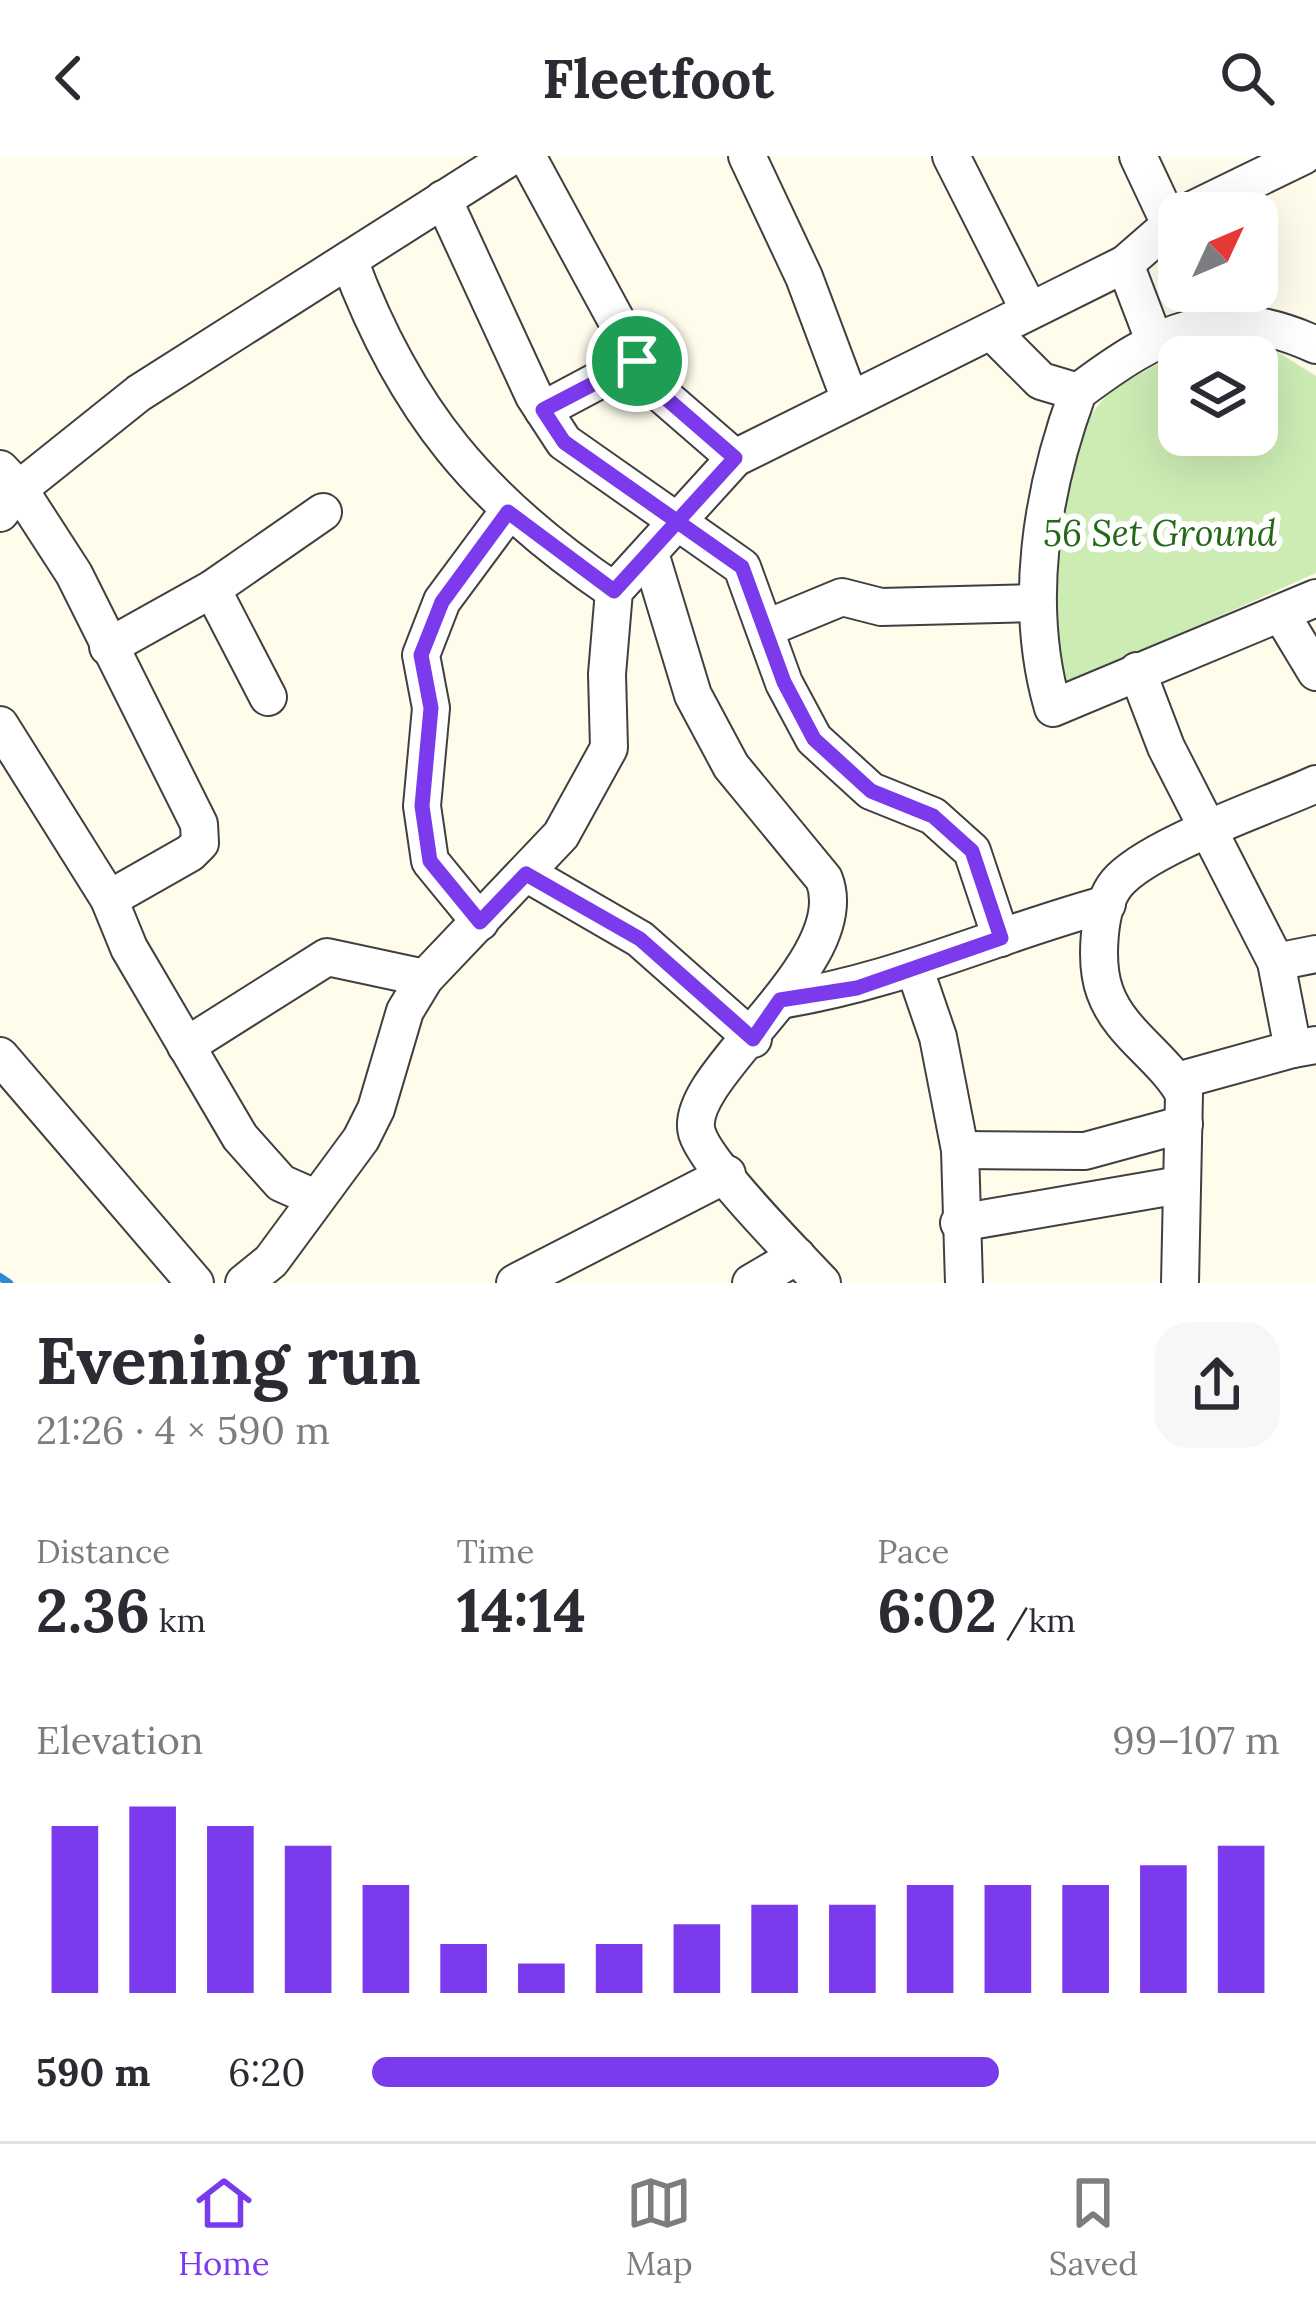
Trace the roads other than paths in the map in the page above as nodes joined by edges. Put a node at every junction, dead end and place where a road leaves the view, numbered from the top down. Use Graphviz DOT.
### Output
graph roads {
  1 [pos="512,156"];
  2 [pos="527,156"];
  3 [pos="747,156"];
  4 [pos="951,156"];
  5 [pos="1138,156"];
  6 [pos="1303,156"];
  7 [pos="1162,192"];
  8 [pos="1229,192"];
  9 [pos="442,200"];
  10 [pos="1158,234"];
  11 [pos="349,260"];
  12 [pos="1124,264"];
  13 [pos="1028,308"];
  14 [pos="992,331"];
  15 [pos="1154,340"];
  16 [pos="1316,345"];
  17 [pos="637,361"];
  18 [pos="1078,392"];
  19 [pos="849,397"];
  20 [pos="543,410"];
  21 [pos="735,458"];
  22 [pos="6,490"];
  23 [pos="323,512"];
  24 [pos="508,512"];
  25 [pos="679,523"];
  26 [pos="650,553"];
  27 [pos="212,589"];
  28 [pos="614,591"];
  29 [pos="1316,598"];
  30 [pos="1036,603"];
  31 [pos="1281,614"];
  32 [pos="767,628"];
  33 [pos="108,647"];
  34 [pos="1137,671"];
  35 [pos="1316,673"];
  36 [pos="268,697"];
  37 [pos="0,725"];
  38 [pos="1316,784"];
  39 [pos="1210,832"];
  40 [pos="526,874"];
  41 [pos="110,899"];
  42 [pos="1107,904"];
  43 [pos="480,922"];
  44 [pos="1001,938"];
  45 [pos="1316,954"];
  46 [pos="1276,962"];
  47 [pos="915,970"];
  48 [pos="425,978"];
  49 [pos="780,1000"];
  50 [pos="753,1039"];
  51 [pos="186,1046"];
  52 [pos="1304,1047"];
  53 [pos="0,1056"];
  54 [pos="1177,1081"];
  55 [pos="1184,1124"];
  56 [pos="960,1150"];
  57 [pos="727,1174"];
  58 [pos="1180,1185"];
  59 [pos="315,1198"];
  60 [pos="959,1222"];
  61 [pos="810,1270"];
  62 [pos="195,1283"];
  63 [pos="244,1283"];
  64 [pos="514,1283"];
  65 [pos="751,1283"];
  66 [pos="964,1283"];
  67 [pos="1180,1283"];
  1 -- 9 [label="street"];
  2 -- 17 [label="street"];
  3 -- 19 [label="street"];
  4 -- 13 [label="street"];
  5 -- 7 [label="street"];
  6 -- 8 [label="street"];
  9 -- 11 [label="street"];
  9 -- 20 [label="street"];
  10 -- 12 [label="street"];
  11 -- 22 [label="street"];
  11 -- 24 [label="street"];
  12 -- 13 [label="street"];
  12 -- 15 [label="street"];
  13 -- 14 [label="street"];
  14 -- 18 [label="street"];
  14 -- 19 [label="street"];
  15 -- 16 [label="street"];
  15 -- 18 [label="street"];
  17 -- 20 [label="street"];
  17 -- 21 [label="street"];
  18 -- 30 [label="street"];
  19 -- 21 [label="street"];
  20 -- 25 [label="street"];
  21 -- 25 [label="street"];
  22 -- 33 [label="street"];
  23 -- 27 [label="street"];
  24 -- 28 [label="street"];
  24 -- 43 [label="street"];
  25 -- 26 [label="street"];
  25 -- 32 [label="street"];
  26 -- 28 [label="street"];
  26 -- 49 [label="street"];
  27 -- 33 [label="street"];
  27 -- 36 [label="street"];
  28 -- 40 [label="street"];
  29 -- 31 [label="street"];
  30 -- 32 [label="street"];
  30 -- 34 [label="street"];
  31 -- 34 [label="street"];
  31 -- 35 [label="street"];
  32 -- 44 [label="street"];
  33 -- 41 [label="street"];
  34 -- 39 [label="street"];
  37 -- 41 [label="street"];
  38 -- 39 [label="street"];
  39 -- 42 [label="street"];
  39 -- 46 [label="street"];
  40 -- 43 [label="street"];
  40 -- 50 [label="street"];
  41 -- 51 [label="street"];
  42 -- 44 [label="street"];
  42 -- 54 [label="street"];
  43 -- 48 [label="street"];
  44 -- 47 [label="street"];
  45 -- 46 [label="street"];
  46 -- 52 [label="street"];
  47 -- 49 [label="street"];
  47 -- 56 [label="street"];
  48 -- 51 [label="street"];
  48 -- 59 [label="street"];
  49 -- 50 [label="street"];
  50 -- 57 [label="street"];
  51 -- 59 [label="street"];
  52 -- 54 [label="street"];
  53 -- 62 [label="street"];
  54 -- 55 [label="street"];
  55 -- 56 [label="street"];
  55 -- 58 [label="street"];
  56 -- 60 [label="street"];
  57 -- 61 [label="street"];
  57 -- 64 [label="street"];
  58 -- 60 [label="street"];
  58 -- 67 [label="street"];
  59 -- 63 [label="street"];
  60 -- 66 [label="street"];
  61 -- 65 [label="street"];
}
